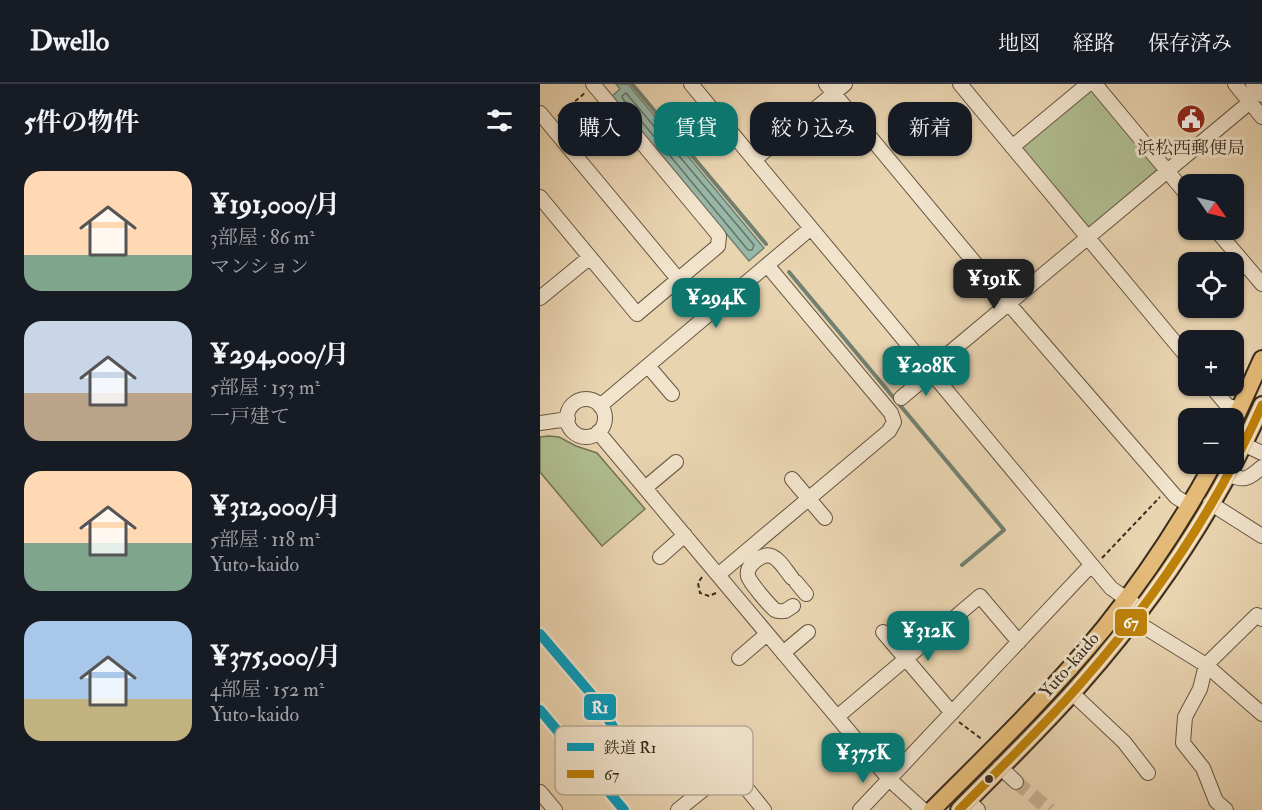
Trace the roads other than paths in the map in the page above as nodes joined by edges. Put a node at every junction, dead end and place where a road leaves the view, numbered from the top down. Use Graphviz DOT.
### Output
graph roads {
  1 [pos="691,84"];
  2 [pos="845,84"];
  3 [pos="960,84"];
  4 [pos="1088,84"];
  5 [pos="1095,84"];
  6 [pos="1234,84"];
  7 [pos="1253,84"];
  8 [pos="590,87"];
  9 [pos="830,89"];
  10 [pos="1256,99"];
  11 [pos="1262,117"];
  12 [pos="544,118"];
  13 [pos="1012,147"];
  14 [pos="754,160"];
  15 [pos="1167,171"];
  16 [pos="1178,184"];
  17 [pos="540,197"];
  18 [pos="811,228"];
  19 [pos="1088,238"];
  20 [pos="1224,240"];
  21 [pos="590,256"];
  22 [pos="767,265"];
  23 [pos="540,279"];
  24 [pos="678,279"];
  25 [pos="1262,285"];
  26 [pos="545,294"];
  27 [pos="1009,304"];
  28 [pos="708,315"];
  29 [pos="1178,346"];
  30 [pos="1262,359"];
  31 [pos="648,366"];
  32 [pos="930,372"];
  33 [pos="672,394"];
  34 [pos="1219,396"];
  35 [pos="901,398"];
  36 [pos="1262,405"];
  37 [pos="600,406"];
  38 [pos="1229,408"];
  39 [pos="1240,408"];
  40 [pos="568,419"];
  41 [pos="540,423"];
  42 [pos="598,432"];
  43 [pos="1244,436"];
  44 [pos="1244,448"];
  45 [pos="1262,453"];
  46 [pos="676,462"];
  47 [pos="1262,467"];
  48 [pos="1207,474"];
  49 [pos="1218,474"];
  50 [pos="1221,474"];
  51 [pos="1232,474"];
  52 [pos="792,479"];
  53 [pos="645,489"];
  54 [pos="809,499"];
  55 [pos="1192,500"];
  56 [pos="1210,503"];
  57 [pos="825,518"];
  58 [pos="685,536"];
  59 [pos="1262,536"];
  60 [pos="660,557"];
  61 [pos="1092,566"];
  62 [pos="718,575"];
  63 [pos="807,594"];
  64 [pos="1126,599"];
  65 [pos="793,606"];
  66 [pos="1137,614"];
  67 [pos="1262,619"];
  68 [pos="808,632"];
  69 [pos="883,632"];
  70 [pos="767,634"];
  71 [pos="1018,642"];
  72 [pos="783,653"];
  73 [pos="739,658"];
  74 [pos="905,659"];
  75 [pos="1206,665"];
  76 [pos="1072,693"];
  77 [pos="1262,714"];
  78 [pos="952,715"];
  79 [pos="837,717"];
  80 [pos="1000,767"];
  81 [pos="1148,773"];
  82 [pos="889,779"];
  83 [pos="1017,782"];
  84 [pos="540,792"];
  85 [pos="697,795"];
  86 [pos="752,795"];
  87 [pos="968,807"];
  88 [pos="1218,808"];
  89 [pos="555,810"];
  90 [pos="678,810"];
  91 [pos="764,810"];
  92 [pos="860,810"];
  93 [pos="923,810"];
  94 [pos="932,810"];
  1 -- 14 [label="street"];
  2 -- 9 [label="street"];
  3 -- 13 [label="street"];
  4 -- 13 [label="street"];
  5 -- 15 [label="street"];
  6 -- 10 [label="street"];
  7 -- 10 [label="street"];
  8 -- 24 [label="street"];
  9 -- 14 [label="street"];
  9 -- 27 [label="street"];
  10 -- 11 [label="street"];
  10 -- 15 [label="street"];
  12 -- 24 [label="street"];
  13 -- 19 [label="street"];
  14 -- 18 [label="street"];
  15 -- 16 [label="street"];
  15 -- 19 [label="street"];
  17 -- 21 [label="street"];
  18 -- 22 [label="street"];
  18 -- 32 [label="street"];
  19 -- 27 [label="street"];
  19 -- 29 [label="street"];
  20 -- 25 [label="street"];
  21 -- 24 [label="street"];
  21 -- 26 [label="street"];
  22 -- 28 [label="street"];
  22 -- 54 [label="street"];
  23 -- 26 [label="street"];
  24 -- 28 [label="street"];
  27 -- 32 [label="street"];
  27 -- 55 [label="street"];
  28 -- 31 [label="street"];
  30 -- 39 [label="main road"];
  31 -- 33 [label="street"];
  31 -- 37 [label="street"];
  32 -- 35 [label="street"];
  32 -- 61 [label="street"];
  34 -- 38 [label="street"];
  36 -- 43 [label="main road, Yuto-kaido"];
  37 -- 40 [label="street"];
  37 -- 42 [label="street"];
  40 -- 41 [label="street"];
  40 -- 42 [label="street"];
  42 -- 53 [label="street"];
  44 -- 45 [label="street"];
  46 -- 53 [label="street"];
  47 -- 51 [label="street"];
  48 -- 55 [label="main road, Yuto-kaido"];
  49 -- 55 [label="street"];
  50 -- 56 [label="main road, Yuto-kaido"];
  52 -- 54 [label="street"];
  53 -- 58 [label="street"];
  54 -- 57 [label="street"];
  54 -- 62 [label="street"];
  55 -- 64 [label="main road, Yuto-kaido"];
  56 -- 59 [label="street"];
  56 -- 66 [label="main road, Yuto-kaido"];
  58 -- 60 [label="street"];
  58 -- 62 [label="street"];
  61 -- 64 [label="street"];
  61 -- 71 [label="street"];
  62 -- 70 [label="street"];
  63 -- 65 [label="street"];
  64 -- 66 [label="street"];
  64 -- 94 [label="main road, Yuto-kaido"];
  66 -- 75 [label="street"];
  66 -- 76 [label="main road, Yuto-kaido"];
  67 -- 75 [label="street"];
  68 -- 72 [label="street"];
  69 -- 74 [label="street"];
  70 -- 72 [label="street"];
  70 -- 73 [label="street"];
  71 -- 74 [label="street"];
  71 -- 78 [label="street"];
  72 -- 79 [label="street"];
  74 -- 78 [label="street"];
  74 -- 79 [label="street"];
  75 -- 77 [label="street"];
  75 -- 88 [label="street"];
  76 -- 80 [label="main road, Yuto-kaido"];
  76 -- 81 [label="street"];
  78 -- 82 [label="street"];
  79 -- 82 [label="street"];
  80 -- 83 [label="street"];
  80 -- 87 [label="main road, Yuto-kaido"];
  82 -- 92 [label="street"];
  82 -- 93 [label="street"];
  84 -- 89 [label="street"];
  85 -- 90 [label="street"];
  86 -- 91 [label="street"];
}
